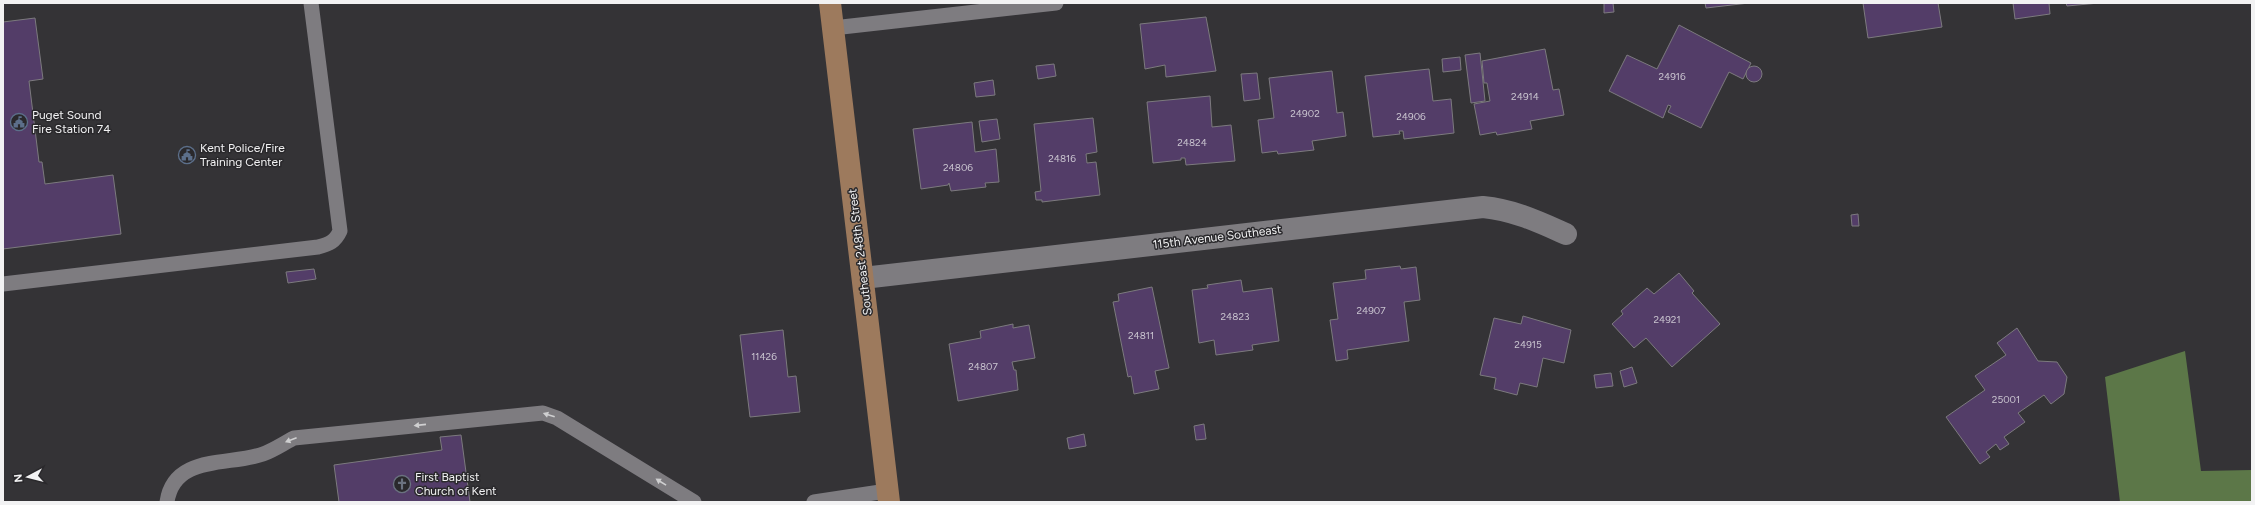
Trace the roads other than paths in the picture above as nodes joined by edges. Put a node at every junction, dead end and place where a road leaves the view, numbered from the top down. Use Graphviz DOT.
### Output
graph roads {
  1 [pos="311,3"];
  2 [pos="830,3"];
  3 [pos="1056,3"];
  4 [pos="833,28"];
  5 [pos="1566,234"];
  6 [pos="863,278"];
  7 [pos="3,284"];
  8 [pos="888,497"];
  9 [pos="167,502"];
  10 [pos="694,502"];
  11 [pos="814,502"];
  1 -- 7 [label="lane"];
  2 -- 4 [label="street, Southeast 248th Street"];
  3 -- 4 [label="lane"];
  4 -- 6 [label="street, Southeast 248th Street"];
  5 -- 6 [label="street, 115th Avenue Southeast"];
  6 -- 8 [label="street, Southeast 248th Street"];
  8 -- 11 [label="lane"];
  10 -- 9 [label="lane, one-way"];
}
